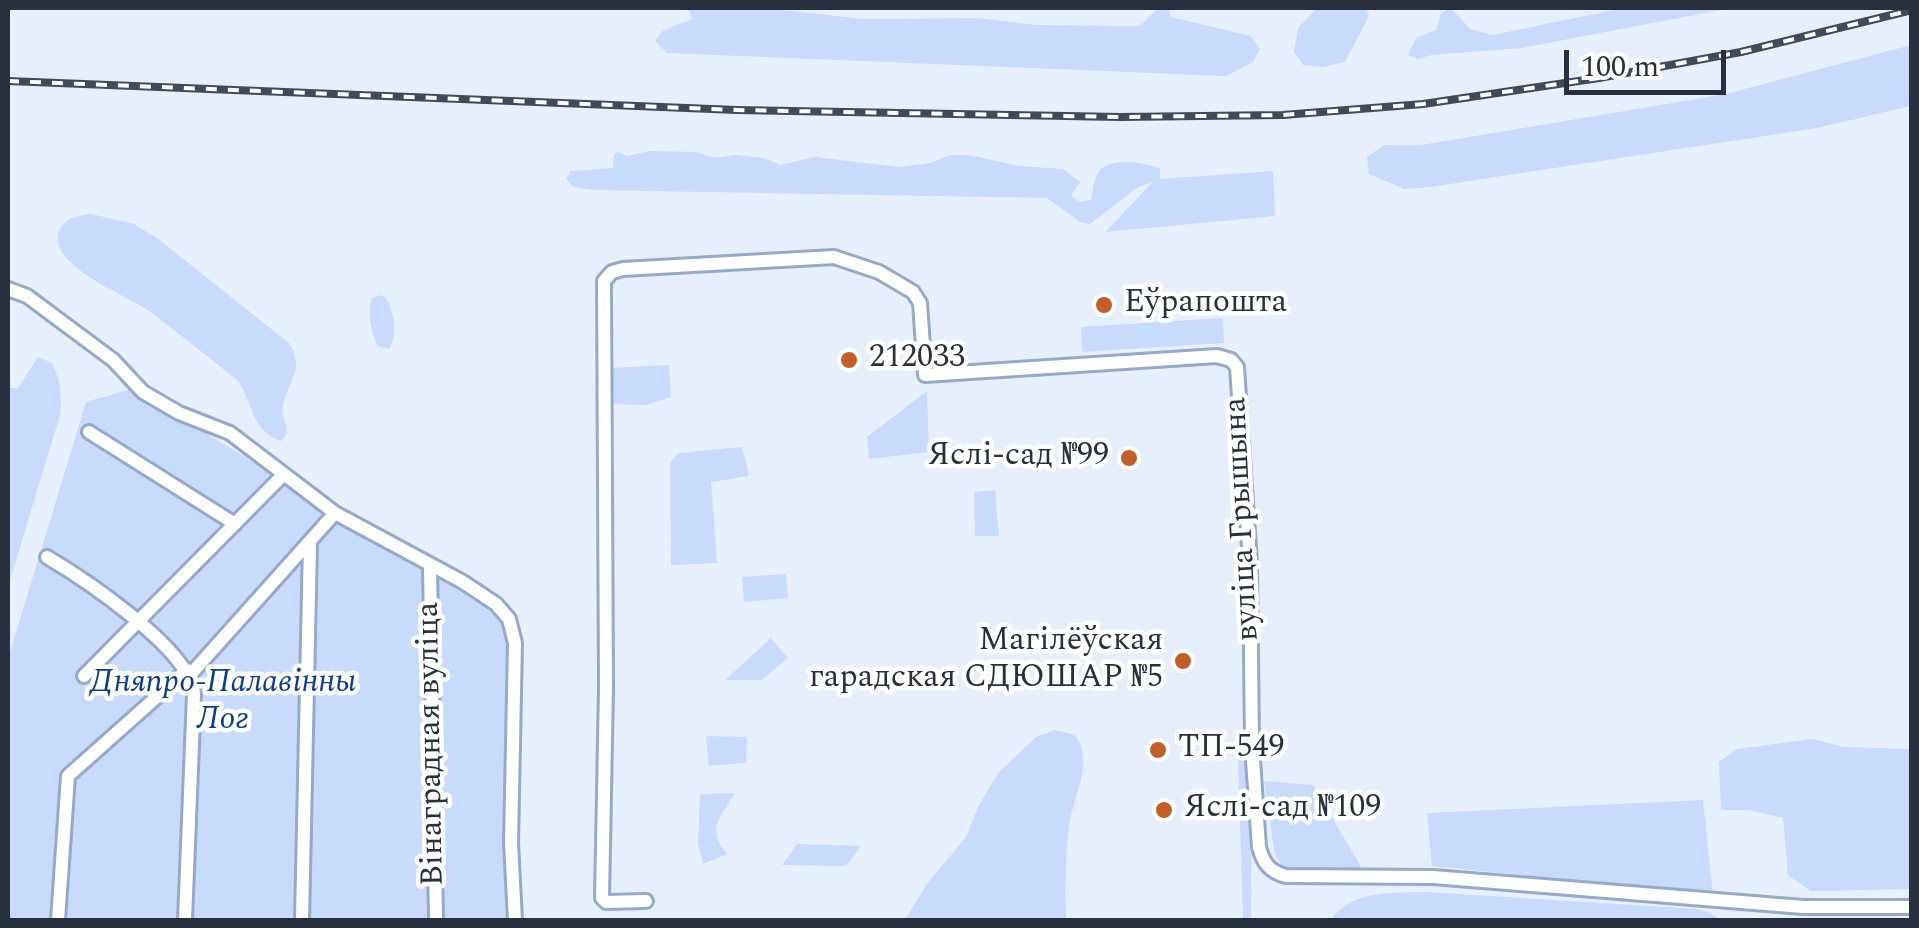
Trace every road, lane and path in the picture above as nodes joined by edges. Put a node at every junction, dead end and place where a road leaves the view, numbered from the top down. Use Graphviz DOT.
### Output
graph roads {
  1 [pos="8,289"];
  2 [pos="89,432"];
  3 [pos="284,474"];
  4 [pos="335,514"];
  5 [pos="235,524"];
  6 [pos="310,544"];
  7 [pos="46,556"];
  8 [pos="430,566"];
  9 [pos="138,622"];
  10 [pos="188,673"];
  11 [pos="84,676"];
  12 [pos="646,901"];
  13 [pos="1912,907"];
  14 [pos="58,920"];
  15 [pos="185,920"];
  16 [pos="302,920"];
  17 [pos="436,920"];
  18 [pos="515,920"];
  1 -- 3 [label="street"];
  2 -- 5 [label="street"];
  3 -- 4 [label="street"];
  3 -- 5 [label="street"];
  4 -- 6 [label="street"];
  4 -- 8 [label="street"];
  5 -- 9 [label="street"];
  6 -- 10 [label="street"];
  6 -- 16 [label="street"];
  7 -- 9 [label="street"];
  8 -- 17 [label="street, Вінаградная вуліца"];
  8 -- 18 [label="street"];
  9 -- 10 [label="street"];
  9 -- 11 [label="street"];
  10 -- 14 [label="street"];
  10 -- 15 [label="street"];
  12 -- 13 [label="street, вуліца Грышына"];
}
